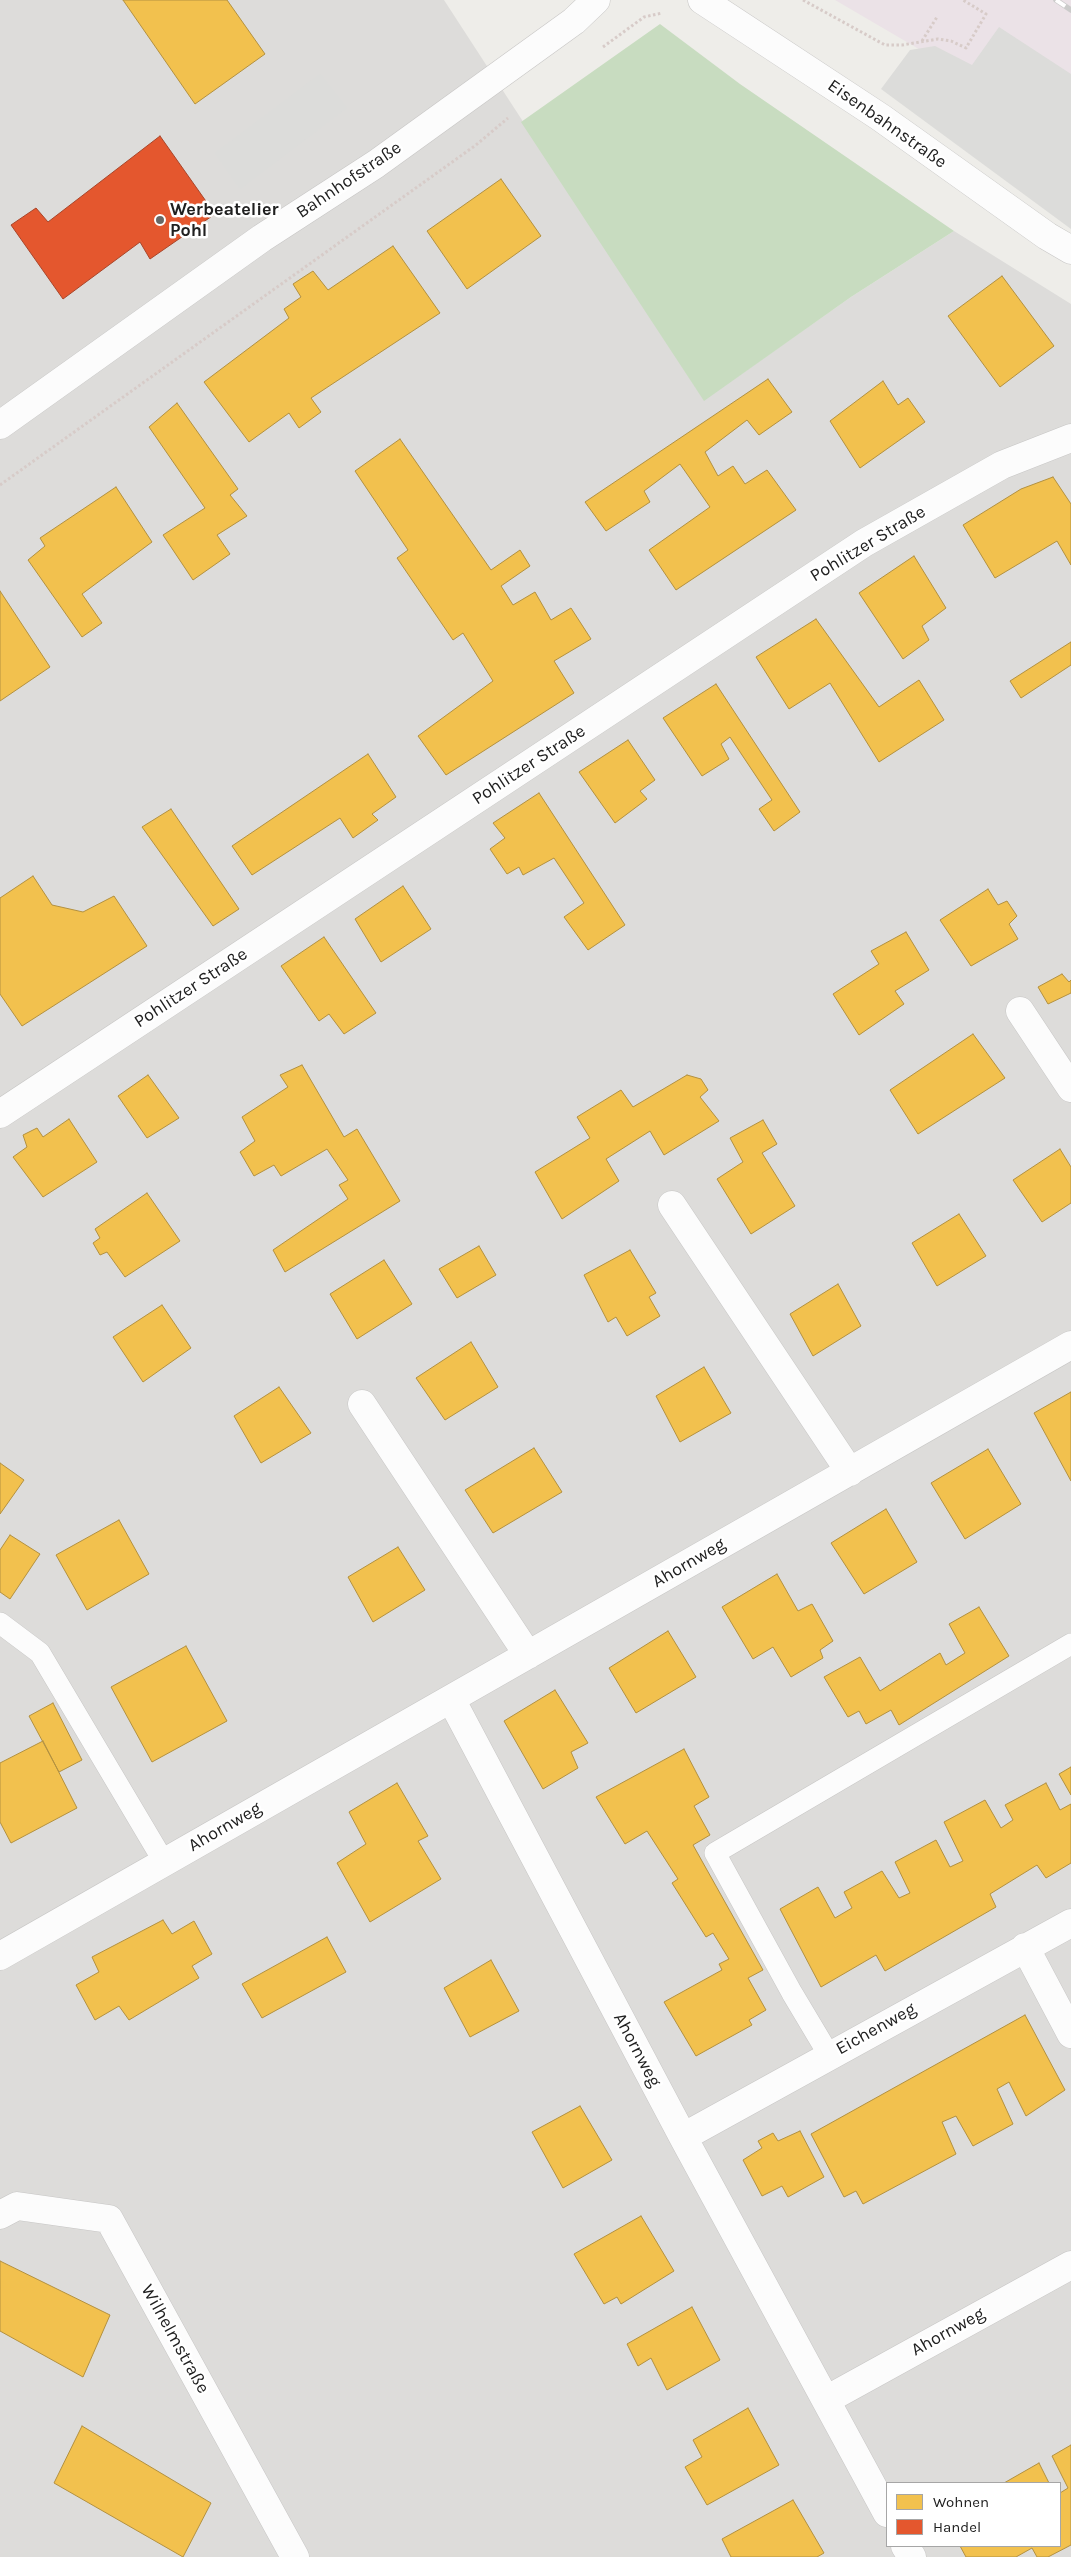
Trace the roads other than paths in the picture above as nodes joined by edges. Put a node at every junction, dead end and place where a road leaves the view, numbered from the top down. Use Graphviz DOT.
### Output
graph roads {
  1 [pos="596,0"];
  2 [pos="702,0"];
  3 [pos="1071,250"];
  4 [pos="0,425"];
  5 [pos="1071,438"];
  6 [pos="1020,1011"];
  7 [pos="1071,1088"];
  8 [pos="0,1114"];
  9 [pos="672,1205"];
  10 [pos="1071,1345"];
  11 [pos="362,1404"];
  12 [pos="850,1472"];
  13 [pos="0,1623"];
  14 [pos="1071,1644"];
  15 [pos="528,1655"];
  16 [pos="451,1699"];
  17 [pos="164,1862"];
  18 [pos="1071,1923"];
  19 [pos="1025,1948"];
  20 [pos="0,1956"];
  21 [pos="1071,2034"];
  22 [pos="829,2055"];
  23 [pos="683,2137"];
  24 [pos="0,2215"];
  25 [pos="1071,2264"];
  26 [pos="826,2400"];
  27 [pos="886,2510"];
  28 [pos="295,2557"];
  1 -- 4 [label="street, Bahnhofstraße"];
  2 -- 3 [label="street, Eisenbahnstraße"];
  5 -- 8 [label="street, Pohlitzer Straße"];
  6 -- 7 [label="street"];
  9 -- 12 [label="street"];
  10 -- 12 [label="street, Ahornweg"];
  11 -- 15 [label="street"];
  12 -- 15 [label="street, Ahornweg"];
  13 -- 17 [label="lane"];
  14 -- 22 [label="lane"];
  15 -- 16 [label="street, Ahornweg"];
  16 -- 17 [label="street, Ahornweg"];
  16 -- 23 [label="street, Ahornweg"];
  17 -- 20 [label="street, Ahornweg"];
  18 -- 19 [label="street, Eichenweg"];
  19 -- 21 [label="street"];
  19 -- 22 [label="street, Eichenweg"];
  22 -- 23 [label="street, Eichenweg"];
  23 -- 26 [label="street, Ahornweg"];
  24 -- 28 [label="street, Wilhelmstraße"];
  25 -- 26 [label="street, Ahornweg"];
  26 -- 27 [label="street, Ahornweg"];
}
